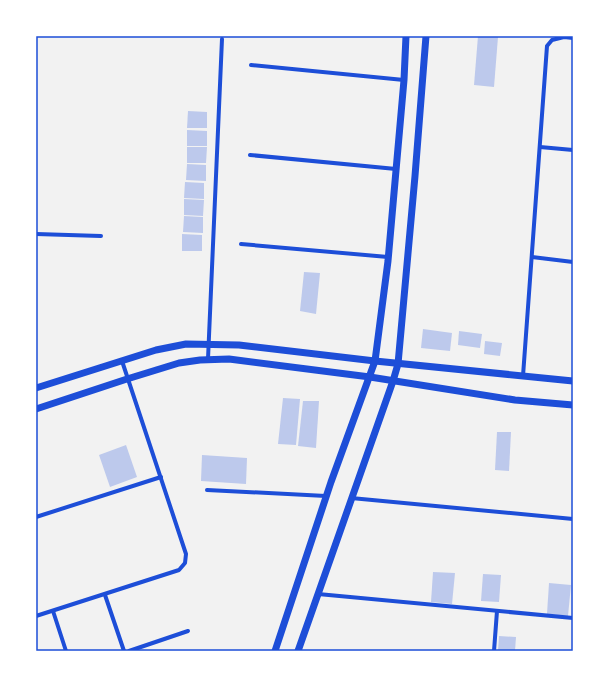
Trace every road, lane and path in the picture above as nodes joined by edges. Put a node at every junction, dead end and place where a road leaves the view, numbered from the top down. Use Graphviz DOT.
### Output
graph roads {
  1 [pos="406,36"];
  2 [pos="426,36"];
  3 [pos="222,38"];
  4 [pos="551,38"];
  5 [pos="573,38"];
  6 [pos="252,66"];
  7 [pos="404,80"];
  8 [pos="540,147"];
  9 [pos="573,150"];
  10 [pos="250,155"];
  11 [pos="396,169"];
  12 [pos="36,234"];
  13 [pos="101,236"];
  14 [pos="241,244"];
  15 [pos="388,257"];
  16 [pos="532,257"];
  17 [pos="573,262"];
  18 [pos="210,344"];
  19 [pos="208,359"];
  20 [pos="122,360"];
  21 [pos="375,361"];
  22 [pos="398,364"];
  23 [pos="524,376"];
  24 [pos="370,377"];
  25 [pos="127,379"];
  26 [pos="393,381"];
  27 [pos="573,381"];
  28 [pos="36,388"];
  29 [pos="573,405"];
  30 [pos="36,409"];
  31 [pos="161,477"];
  32 [pos="207,490"];
  33 [pos="326,496"];
  34 [pos="351,498"];
  35 [pos="36,517"];
  36 [pos="573,519"];
  37 [pos="318,594"];
  38 [pos="105,595"];
  39 [pos="53,611"];
  40 [pos="497,611"];
  41 [pos="36,616"];
  42 [pos="573,618"];
  43 [pos="188,630"];
  44 [pos="66,651"];
  45 [pos="124,651"];
  46 [pos="129,651"];
  47 [pos="275,651"];
  48 [pos="298,651"];
  49 [pos="494,651"];
  1 -- 7 [label="street"];
  2 -- 22 [label="street"];
  3 -- 18 [label="street"];
  4 -- 5 [label="street"];
  4 -- 8 [label="street"];
  6 -- 7 [label="street"];
  7 -- 11 [label="street"];
  8 -- 9 [label="street"];
  8 -- 16 [label="street"];
  10 -- 11 [label="street"];
  11 -- 15 [label="street"];
  12 -- 13 [label="street"];
  14 -- 15 [label="street"];
  15 -- 21 [label="street"];
  16 -- 17 [label="street"];
  16 -- 23 [label="street"];
  18 -- 19 [label="street"];
  18 -- 20 [label="street"];
  18 -- 21 [label="street"];
  19 -- 24 [label="street"];
  19 -- 25 [label="street"];
  20 -- 25 [label="street"];
  20 -- 28 [label="street"];
  21 -- 22 [label="street"];
  21 -- 24 [label="street"];
  22 -- 23 [label="street"];
  22 -- 26 [label="street"];
  23 -- 27 [label="street"];
  24 -- 26 [label="street"];
  24 -- 33 [label="street"];
  25 -- 30 [label="street"];
  25 -- 31 [label="street"];
  26 -- 29 [label="street"];
  26 -- 34 [label="street"];
  31 -- 35 [label="street"];
  31 -- 38 [label="street"];
  32 -- 33 [label="street"];
  33 -- 47 [label="street"];
  34 -- 36 [label="street"];
  34 -- 37 [label="street"];
  37 -- 40 [label="street"];
  37 -- 48 [label="street"];
  38 -- 39 [label="street"];
  38 -- 45 [label="street"];
  39 -- 41 [label="street"];
  39 -- 44 [label="street"];
  40 -- 42 [label="street"];
  40 -- 49 [label="street"];
  43 -- 46 [label="street"];
}
